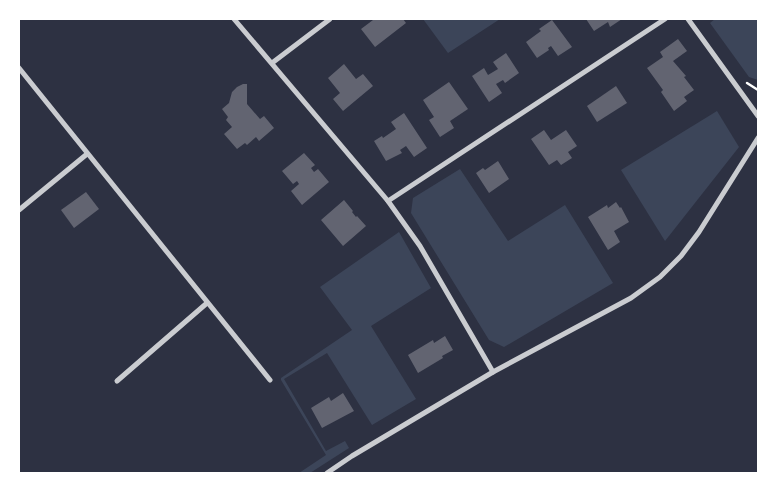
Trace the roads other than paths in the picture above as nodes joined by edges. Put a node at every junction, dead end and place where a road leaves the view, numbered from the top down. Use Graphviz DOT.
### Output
graph roads {
  1 [pos="234,19"];
  2 [pos="330,19"];
  3 [pos="665,19"];
  4 [pos="688,19"];
  5 [pos="272,64"];
  6 [pos="19,68"];
  7 [pos="758,116"];
  8 [pos="758,138"];
  9 [pos="87,154"];
  10 [pos="388,201"];
  11 [pos="19,210"];
  12 [pos="208,303"];
  13 [pos="493,372"];
  14 [pos="270,380"];
  15 [pos="117,381"];
  16 [pos="327,473"];
  1 -- 5 [label="street"];
  2 -- 5 [label="street"];
  3 -- 10 [label="street"];
  4 -- 7 [label="street"];
  5 -- 10 [label="street"];
  6 -- 9 [label="street"];
  8 -- 13 [label="street"];
  9 -- 11 [label="street"];
  9 -- 12 [label="street"];
  10 -- 13 [label="street"];
  12 -- 14 [label="street"];
  12 -- 15 [label="street"];
  13 -- 16 [label="street"];
}
